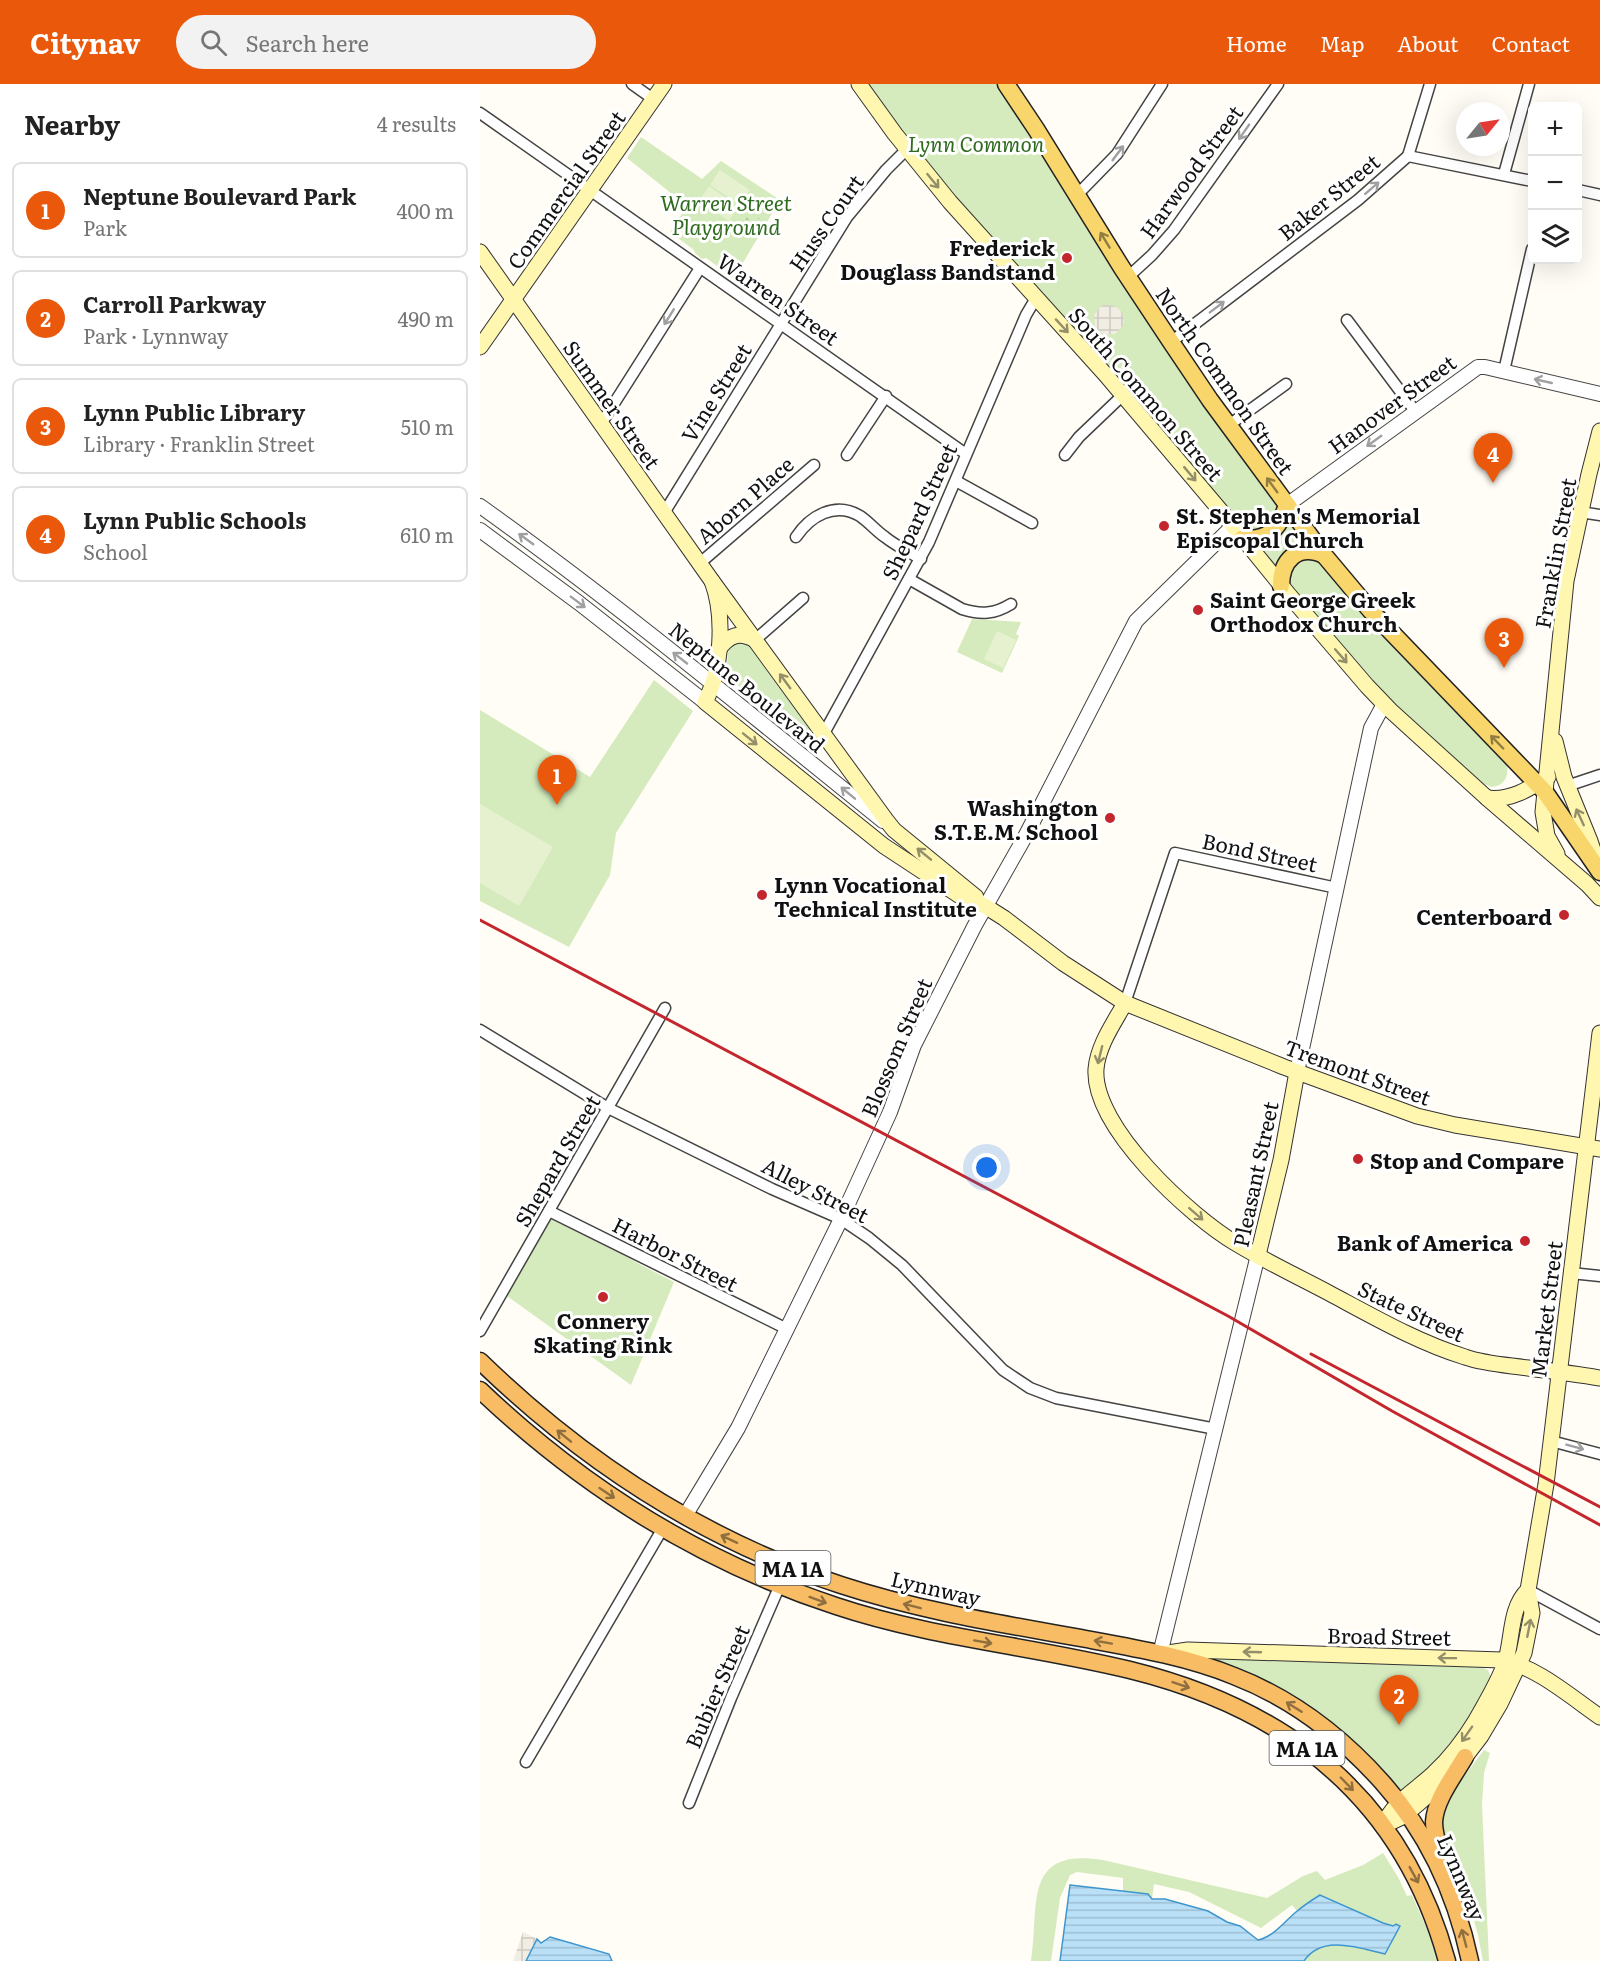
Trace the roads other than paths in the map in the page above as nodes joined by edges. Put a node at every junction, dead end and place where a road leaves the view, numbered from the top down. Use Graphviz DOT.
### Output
graph roads {
  1 [pos="632,84"];
  2 [pos="664,84"];
  3 [pos="859,84"];
  4 [pos="1006,84"];
  5 [pos="1162,84"];
  6 [pos="1278,84"];
  7 [pos="1431,84"];
  8 [pos="1529,84"];
  9 [pos="653,99"];
  10 [pos="480,113"];
  11 [pos="907,149"];
  12 [pos="1408,156"];
  13 [pos="1504,174"];
  14 [pos="1528,180"];
  15 [pos="590,190"];
  16 [pos="1582,191"];
  17 [pos="1077,195"];
  18 [pos="1600,195"];
  19 [pos="480,252"];
  20 [pos="1529,264"];
  21 [pos="700,268"];
  22 [pos="1128,277"];
  23 [pos="1036,298"];
  24 [pos="514,299"];
  25 [pos="1347,320"];
  26 [pos="781,323"];
  27 [pos="1171,342"];
  28 [pos="480,347"];
  29 [pos="1504,371"];
  30 [pos="1286,384"];
  31 [pos="1600,394"];
  32 [pos="1123,395"];
  33 [pos="886,396"];
  34 [pos="1415,411"];
  35 [pos="601,424"];
  36 [pos="1229,425"];
  37 [pos="1600,431"];
  38 [pos="966,454"];
  39 [pos="847,455"];
  40 [pos="1065,455"];
  41 [pos="814,465"];
  42 [pos="956,481"];
  43 [pos="1287,505"];
  44 [pos="480,506"];
  45 [pos="1580,512"];
  46 [pos="664,513"];
  47 [pos="1600,515"];
  48 [pos="1032,523"];
  49 [pos="480,530"];
  50 [pos="1238,532"];
  51 [pos="796,537"];
  52 [pos="1324,555"];
  53 [pos="921,559"];
  54 [pos="700,563"];
  55 [pos="909,579"];
  56 [pos="712,581"];
  57 [pos="1281,586"];
  58 [pos="803,598"];
  59 [pos="1011,604"];
  60 [pos="755,640"];
  61 [pos="718,650"];
  62 [pos="713,684"];
  63 [pos="705,702"];
  64 [pos="1384,704"];
  65 [pos="1552,720"];
  66 [pos="823,735"];
  67 [pos="1561,769"];
  68 [pos="1600,774"];
  69 [pos="1543,785"];
  70 [pos="1567,786"];
  71 [pos="1487,798"];
  72 [pos="894,830"];
  73 [pos="1567,867"];
  74 [pos="1600,872"];
  75 [pos="1587,884"];
  76 [pos="1337,888"];
  77 [pos="1600,898"];
  78 [pos="985,906"];
  79 [pos="1600,906"];
  80 [pos="1125,1003"];
  81 [pos="665,1008"];
  82 [pos="480,1030"];
  83 [pos="1600,1033"];
  84 [pos="1297,1072"];
  85 [pos="608,1107"];
  86 [pos="1593,1148"];
  87 [pos="549,1211"];
  88 [pos="841,1220"];
  89 [pos="1258,1255"];
  90 [pos="1571,1273"];
  91 [pos="1600,1276"];
  92 [pos="787,1329"];
  93 [pos="480,1330"];
  94 [pos="480,1361"];
  95 [pos="1559,1371"];
  96 [pos="1600,1378"];
  97 [pos="480,1390"];
  98 [pos="1216,1429"];
  99 [pos="1551,1441"];
  100 [pos="1600,1454"];
  101 [pos="685,1516"];
  102 [pos="669,1532"];
  103 [pos="780,1585"];
  104 [pos="1528,1590"];
  105 [pos="1600,1629"];
  106 [pos="1160,1654"];
  107 [pos="1513,1663"];
  108 [pos="1502,1686"];
  109 [pos="1600,1717"];
  110 [pos="1466,1757"];
  111 [pos="526,1762"];
  112 [pos="689,1803"];
  113 [pos="1409,1803"];
  114 [pos="1383,1826"];
  115 [pos="1458,1916"];
  116 [pos="1447,1961"];
  117 [pos="1470,1961"];
  1 -- 9 [label="street"];
  2 -- 9 [label="main road, Commercial Street"];
  3 -- 11 [label="main road, South Common Street"];
  4 -- 17 [label="main road, North Common Street"];
  17 -- 5 [label="street, one-way"];
  6 -- 22 [label="street, Harwood Street, one-way"];
  7 -- 12 [label="street"];
  8 -- 13 [label="street"];
  9 -- 15 [label="main road, Commercial Street"];
  10 -- 15 [label="street, Warren Street"];
  11 -- 23 [label="main road, South Common Street, one-way"];
  11 -- 26 [label="street, Huss Court"];
  12 -- 13 [label="street, Baker Street"];
  27 -- 12 [label="street, Baker Street, one-way"];
  13 -- 14 [label="street, Baker Street"];
  15 -- 21 [label="street, Warren Street"];
  15 -- 24 [label="main road, Commercial Street"];
  16 -- 18 [label="street"];
  22 -- 17 [label="main road, North Common Street, one-way"];
  19 -- 24 [label="main road, Summer Street"];
  20 -- 29 [label="street"];
  21 -- 26 [label="street, Warren Street"];
  21 -- 35 [label="street, one-way"];
  22 -- 27 [label="main road, North Common Street"];
  23 -- 32 [label="main road, South Common Street, one-way"];
  23 -- 38 [label="street, Shepard Street"];
  24 -- 28 [label="main road, Commercial Street"];
  24 -- 35 [label="main road, Summer Street"];
  25 -- 34 [label="street"];
  26 -- 33 [label="street, Warren Street"];
  26 -- 46 [label="street, Vine Street"];
  27 -- 36 [label="main road, North Common Street"];
  31 -- 29 [label="street, Hanover Street, one-way"];
  29 -- 34 [label="street, Hanover Street"];
  30 -- 36 [label="street"];
  32 -- 40 [label="street"];
  32 -- 50 [label="main road, South Common Street, one-way"];
  33 -- 38 [label="street, Warren Street"];
  33 -- 39 [label="street"];
  34 -- 43 [label="street, Hanover Street, one-way"];
  35 -- 46 [label="main road, Summer Street"];
  43 -- 36 [label="main road, North Common Street, one-way"];
  37 -- 45 [label="main road, Franklin Street"];
  38 -- 42 [label="street, Shepard Street"];
  41 -- 54 [label="street, Aborn Place"];
  42 -- 48 [label="street"];
  42 -- 53 [label="street, Shepard Street"];
  43 -- 50 [label="main road"];
  43 -- 52 [label="main road, North Common Street"];
  62 -- 44 [label="street, Neptune Boulevard, one-way"];
  45 -- 47 [label="street"];
  45 -- 65 [label="main road, Franklin Street"];
  46 -- 54 [label="main road, Summer Street"];
  49 -- 63 [label="street, Neptune Boulevard, one-way"];
  50 -- 57 [label="main road, South Common Street"];
  50 -- 78 [label="street, Blossom Street"];
  51 -- 53 [label="street"];
  52 -- 57 [label="main road"];
  69 -- 52 [label="main road, North Common Street, one-way"];
  53 -- 55 [label="street, Shepard Street"];
  54 -- 56 [label="main road, Summer Street"];
  55 -- 59 [label="street"];
  55 -- 66 [label="street, Shepard Street"];
  56 -- 60 [label="main road, Summer Street"];
  56 -- 61 [label="main road, Summer Street"];
  57 -- 64 [label="main road, South Common Street, one-way"];
  58 -- 60 [label="street"];
  60 -- 61 [label="main road"];
  66 -- 60 [label="main road, Summer Street, one-way"];
  61 -- 62 [label="main road, Summer Street"];
  62 -- 63 [label="main road, Summer Street"];
  72 -- 62 [label="street, Neptune Boulevard, one-way"];
  63 -- 78 [label="main road, Neptune Boulevard, one-way"];
  64 -- 71 [label="main road, South Common Street"];
  64 -- 76 [label="street, Pleasant Street"];
  65 -- 67 [label="main road, Franklin Street"];
  65 -- 69 [label="main road, Franklin Street"];
  66 -- 72 [label="main road, Summer Street"];
  67 -- 69 [label="main road"];
  67 -- 70 [label="main road, Franklin Street"];
  68 -- 70 [label="street"];
  69 -- 71 [label="main road"];
  69 -- 73 [label="main road, Franklin Street"];
  69 -- 74 [label="main road, North Common Street"];
  74 -- 70 [label="main road, Franklin Street, one-way"];
  71 -- 73 [label="main road, South Common Street"];
  78 -- 72 [label="main road, Neptune Boulevard, one-way"];
  73 -- 75 [label="main road, South Common Street"];
  75 -- 77 [label="main road"];
  75 -- 79 [label="main road"];
  76 -- 80 [label="street, Bond Street"];
  76 -- 84 [label="street, Pleasant Street"];
  78 -- 80 [label="main road, Neptune Boulevard"];
  78 -- 88 [label="street, Blossom Street"];
  80 -- 84 [label="main road, Tremont Street"];
  80 -- 89 [label="main road, State Street, one-way"];
  81 -- 85 [label="street, Shepard Street"];
  82 -- 85 [label="street, Alley Street"];
  83 -- 86 [label="main road, Market Street"];
  84 -- 86 [label="main road, Tremont Street"];
  84 -- 89 [label="main road, Pleasant Street"];
  85 -- 87 [label="street, Shepard Street"];
  85 -- 88 [label="street, Alley Street"];
  86 -- 90 [label="main road, Market Street"];
  87 -- 92 [label="street, Harbor Street"];
  87 -- 93 [label="street, Shepard Street"];
  88 -- 92 [label="street, Blossom Street"];
  88 -- 98 [label="street, Alley Street"];
  89 -- 95 [label="main road, State Street"];
  89 -- 98 [label="street, Pleasant Street"];
  90 -- 91 [label="street"];
  90 -- 95 [label="main road, Market Street"];
  92 -- 101 [label="street, Blossom Street"];
  101 -- 94 [label="highway, Lynnway / MA 1A, one-way"];
  95 -- 96 [label="main road, State Street"];
  95 -- 99 [label="main road, Market Street"];
  97 -- 102 [label="highway, Lynnway / MA 1A, one-way"];
  98 -- 106 [label="street, Pleasant Street"];
  99 -- 100 [label="street, one-way"];
  99 -- 104 [label="main road, Market Street"];
  101 -- 102 [label="highway"];
  106 -- 101 [label="highway, Lynnway / MA 1A, one-way"];
  102 -- 103 [label="highway, Lynnway / MA 1A"];
  102 -- 111 [label="street"];
  103 -- 112 [label="street, Bubier Street"];
  103 -- 114 [label="highway, Lynnway / MA 1A, one-way"];
  104 -- 105 [label="street"];
  104 -- 107 [label="main road, Market Street"];
  107 -- 106 [label="main road, Broad Street / MA 1A, one-way"];
  113 -- 106 [label="highway, Lynnway, one-way"];
  107 -- 108 [label="main road, Market Street"];
  107 -- 109 [label="main road, Broad Street / MA 1A"];
  108 -- 110 [label="main road"];
  108 -- 113 [label="main road, one-way"];
  110 -- 113 [label="main road"];
  110 -- 115 [label="highway"];
  113 -- 114 [label="main road"];
  113 -- 115 [label="highway, Lynnway"];
  114 -- 116 [label="highway, Lynnway, one-way"];
  117 -- 115 [label="highway, Lynnway, one-way"];
}
